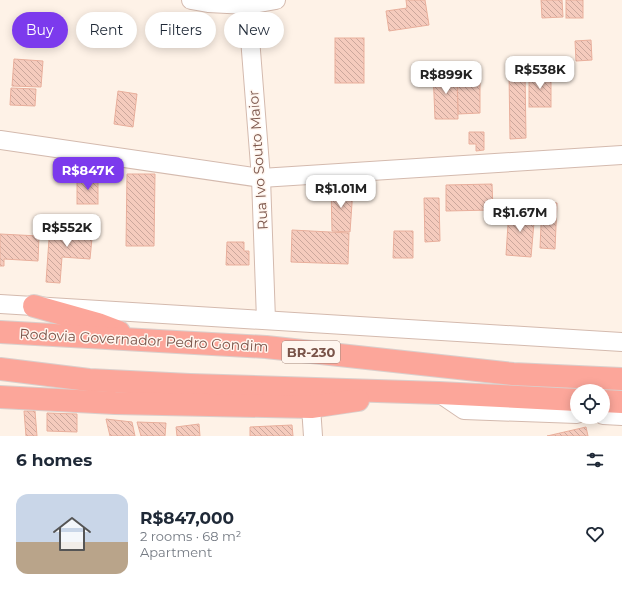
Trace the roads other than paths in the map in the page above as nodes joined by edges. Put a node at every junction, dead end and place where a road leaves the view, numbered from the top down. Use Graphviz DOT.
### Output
graph roads {
  1 [pos="191,0"];
  2 [pos="276,0"];
  3 [pos="247,2"];
  4 [pos="0,140"];
  5 [pos="622,155"];
  6 [pos="261,178"];
  7 [pos="0,304"];
  8 [pos="34,306"];
  9 [pos="266,320"];
  10 [pos="0,332"];
  11 [pos="138,340"];
  12 [pos="622,342"];
  13 [pos="0,368"];
  14 [pos="622,379"];
  15 [pos="411,392"];
  16 [pos="439,393"];
  17 [pos="0,397"];
  18 [pos="570,400"];
  19 [pos="311,406"];
  20 [pos="610,408"];
  21 [pos="570,414"];
  22 [pos="618,415"];
  23 [pos="313,436"];
  1 -- 3 [label="street"];
  2 -- 3 [label="street"];
  3 -- 6 [label="street, Rua Ivo Souto Maior"];
  4 -- 6 [label="street"];
  5 -- 6 [label="street"];
  6 -- 9 [label="street, Rua Ivo Souto Maior"];
  7 -- 8 [label="street"];
  8 -- 9 [label="street"];
  8 -- 11 [label="highway"];
  9 -- 12 [label="street"];
  10 -- 11 [label="highway, Rodovia Governador Pedro Gondim / BR-230"];
  11 -- 14 [label="highway, Rodovia Governador Pedro Gondim / BR-230"];
  13 -- 15 [label="highway"];
  15 -- 16 [label="highway"];
  15 -- 19 [label="highway"];
  16 -- 18 [label="highway"];
  16 -- 21 [label="street"];
  17 -- 19 [label="highway"];
  19 -- 23 [label="street"];
  20 -- 22 [label="highway"];
}
